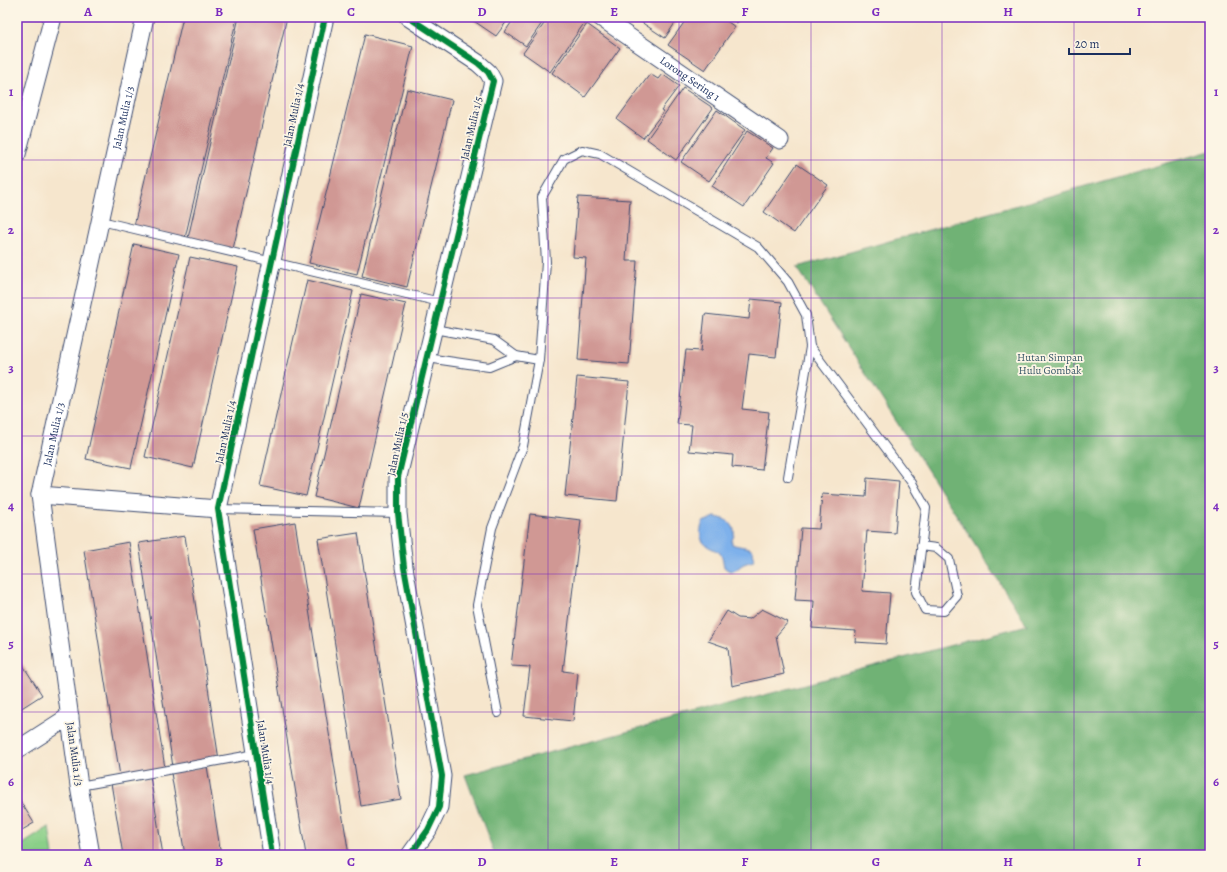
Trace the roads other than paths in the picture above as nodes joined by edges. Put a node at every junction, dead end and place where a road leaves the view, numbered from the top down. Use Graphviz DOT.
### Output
graph roads {
  1 [pos="53,17"];
  2 [pos="145,17"];
  3 [pos="325,17"];
  4 [pos="408,17"];
  5 [pos="600,17"];
  6 [pos="780,140"];
  7 [pos="17,154"];
  8 [pos="100,221"];
  9 [pos="272,262"];
  10 [pos="440,302"];
  11 [pos="434,329"];
  12 [pos="810,347"];
  13 [pos="516,356"];
  14 [pos="427,358"];
  15 [pos="539,360"];
  16 [pos="788,477"];
  17 [pos="40,495"];
  18 [pos="218,509"];
  19 [pos="398,514"];
  20 [pos="922,546"];
  21 [pos="498,712"];
  22 [pos="70,716"];
  23 [pos="17,750"];
  24 [pos="256,754"];
  25 [pos="79,786"];
  26 [pos="91,855"];
  27 [pos="272,855"];
  28 [pos="410,855"];
  1 -- 7 [label="street"];
  2 -- 8 [label="street, Jalan Mulia 1/3"];
  3 -- 9 [label="street, Jalan Mulia 1/4"];
  4 -- 10 [label="street, Jalan Mulia 1/5"];
  5 -- 6 [label="street, Lorong Sering 1"];
  8 -- 9 [label="lane"];
  8 -- 17 [label="street, Jalan Mulia 1/3"];
  9 -- 10 [label="lane"];
  9 -- 18 [label="street, Jalan Mulia 1/4"];
  10 -- 11 [label="street, Jalan Mulia 1/5"];
  11 -- 13 [label="lane"];
  11 -- 14 [label="street, Jalan Mulia 1/5"];
  12 -- 15 [label="lane"];
  12 -- 16 [label="lane"];
  12 -- 20 [label="lane"];
  13 -- 14 [label="lane"];
  13 -- 15 [label="lane"];
  14 -- 19 [label="street, Jalan Mulia 1/5"];
  15 -- 21 [label="lane"];
  17 -- 18 [label="street"];
  17 -- 22 [label="street, Jalan Mulia 1/3"];
  18 -- 19 [label="lane"];
  18 -- 24 [label="street, Jalan Mulia 1/4"];
  19 -- 28 [label="street, Jalan Mulia 1/5"];
  20 -- 20 [label="lane"];
  22 -- 23 [label="street"];
  22 -- 25 [label="street, Jalan Mulia 1/3"];
  24 -- 25 [label="lane"];
  24 -- 27 [label="street, Jalan Mulia 1/4"];
  25 -- 26 [label="street, Jalan Mulia 1/3"];
}
